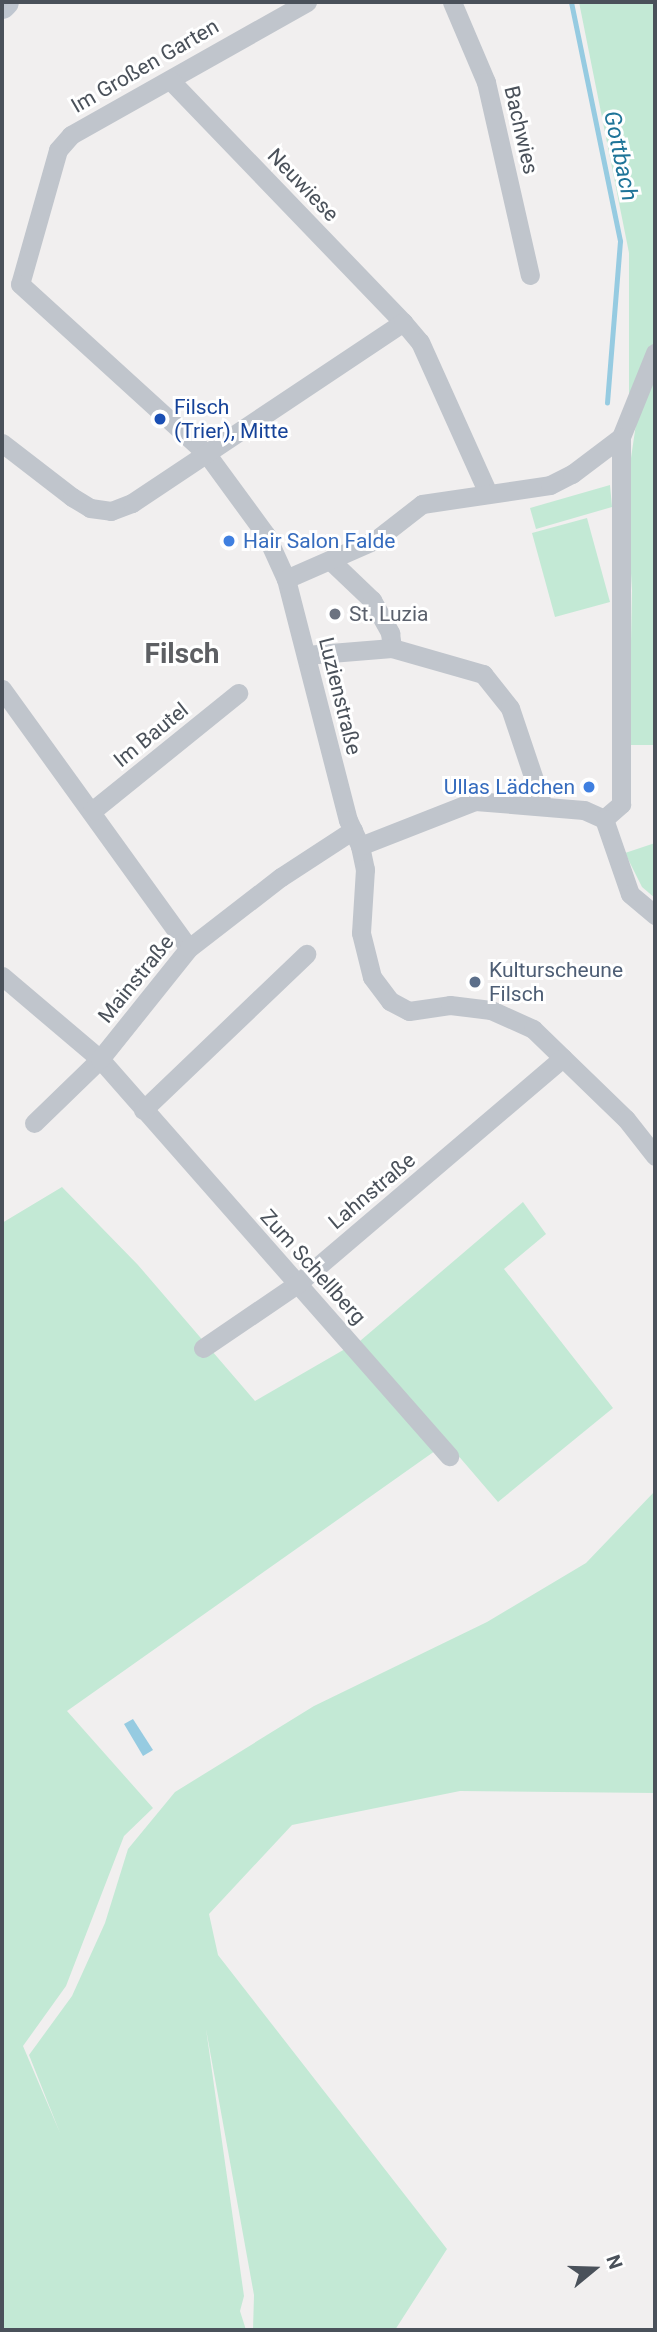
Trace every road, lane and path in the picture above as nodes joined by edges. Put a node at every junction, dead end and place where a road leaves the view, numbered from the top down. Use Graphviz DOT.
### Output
graph roads {
  1 [pos="307,2"];
  2 [pos="452,2"];
  3 [pos="170,80"];
  4 [pos="530,275"];
  5 [pos="403,322"];
  6 [pos="655,353"];
  7 [pos="621,438"];
  8 [pos="4,448"];
  9 [pos="206,453"];
  10 [pos="485,485"];
  11 [pos="331,561"];
  12 [pos="286,579"];
  13 [pos="392,648"];
  14 [pos="306,654"];
  15 [pos="2,689"];
  16 [pos="238,693"];
  17 [pos="542,803"];
  18 [pos="92,811"];
  19 [pos="604,819"];
  20 [pos="356,838"];
  21 [pos="655,915"];
  22 [pos="189,948"];
  23 [pos="306,954"];
  24 [pos="2,976"];
  25 [pos="100,1059"];
  26 [pos="563,1059"];
  27 [pos="143,1110"];
  28 [pos="34,1123"];
  29 [pos="655,1156"];
  30 [pos="297,1284"];
  31 [pos="203,1348"];
  32 [pos="449,1456"];
  1 -- 3 [label="street, Im Großen Garten"];
  2 -- 4 [label="street, Bachwies"];
  3 -- 5 [label="street, Neuwiese"];
  3 -- 9 [label="street, Im Großen Garten"];
  5 -- 9 [label="street"];
  5 -- 10 [label="street, Neuwiese"];
  6 -- 7 [label="street"];
  7 -- 10 [label="street"];
  7 -- 19 [label="street"];
  8 -- 9 [label="street"];
  9 -- 12 [label="street, Luzienstraße"];
  10 -- 11 [label="street"];
  11 -- 12 [label="street"];
  11 -- 13 [label="street"];
  12 -- 14 [label="street, Luzienstraße"];
  13 -- 14 [label="street"];
  13 -- 17 [label="street"];
  14 -- 20 [label="street, Luzienstraße"];
  15 -- 18 [label="street"];
  16 -- 18 [label="street, Im Bautel"];
  17 -- 19 [label="street, Mainstraße"];
  17 -- 20 [label="street, Mainstraße"];
  18 -- 22 [label="street"];
  19 -- 21 [label="street"];
  20 -- 22 [label="street, Mainstraße"];
  20 -- 26 [label="street, Luzienstraße"];
  22 -- 25 [label="street, Mainstraße"];
  23 -- 27 [label="street"];
  24 -- 25 [label="street, Zum Schellberg"];
  25 -- 27 [label="street, Zum Schellberg"];
  25 -- 28 [label="street, Mainstraße"];
  26 -- 29 [label="street, Luzienstraße"];
  26 -- 30 [label="street, Lahnstraße"];
  27 -- 30 [label="street, Zum Schellberg"];
  30 -- 31 [label="street, Lahnstraße"];
  30 -- 32 [label="street, Zum Schellberg"];
}
